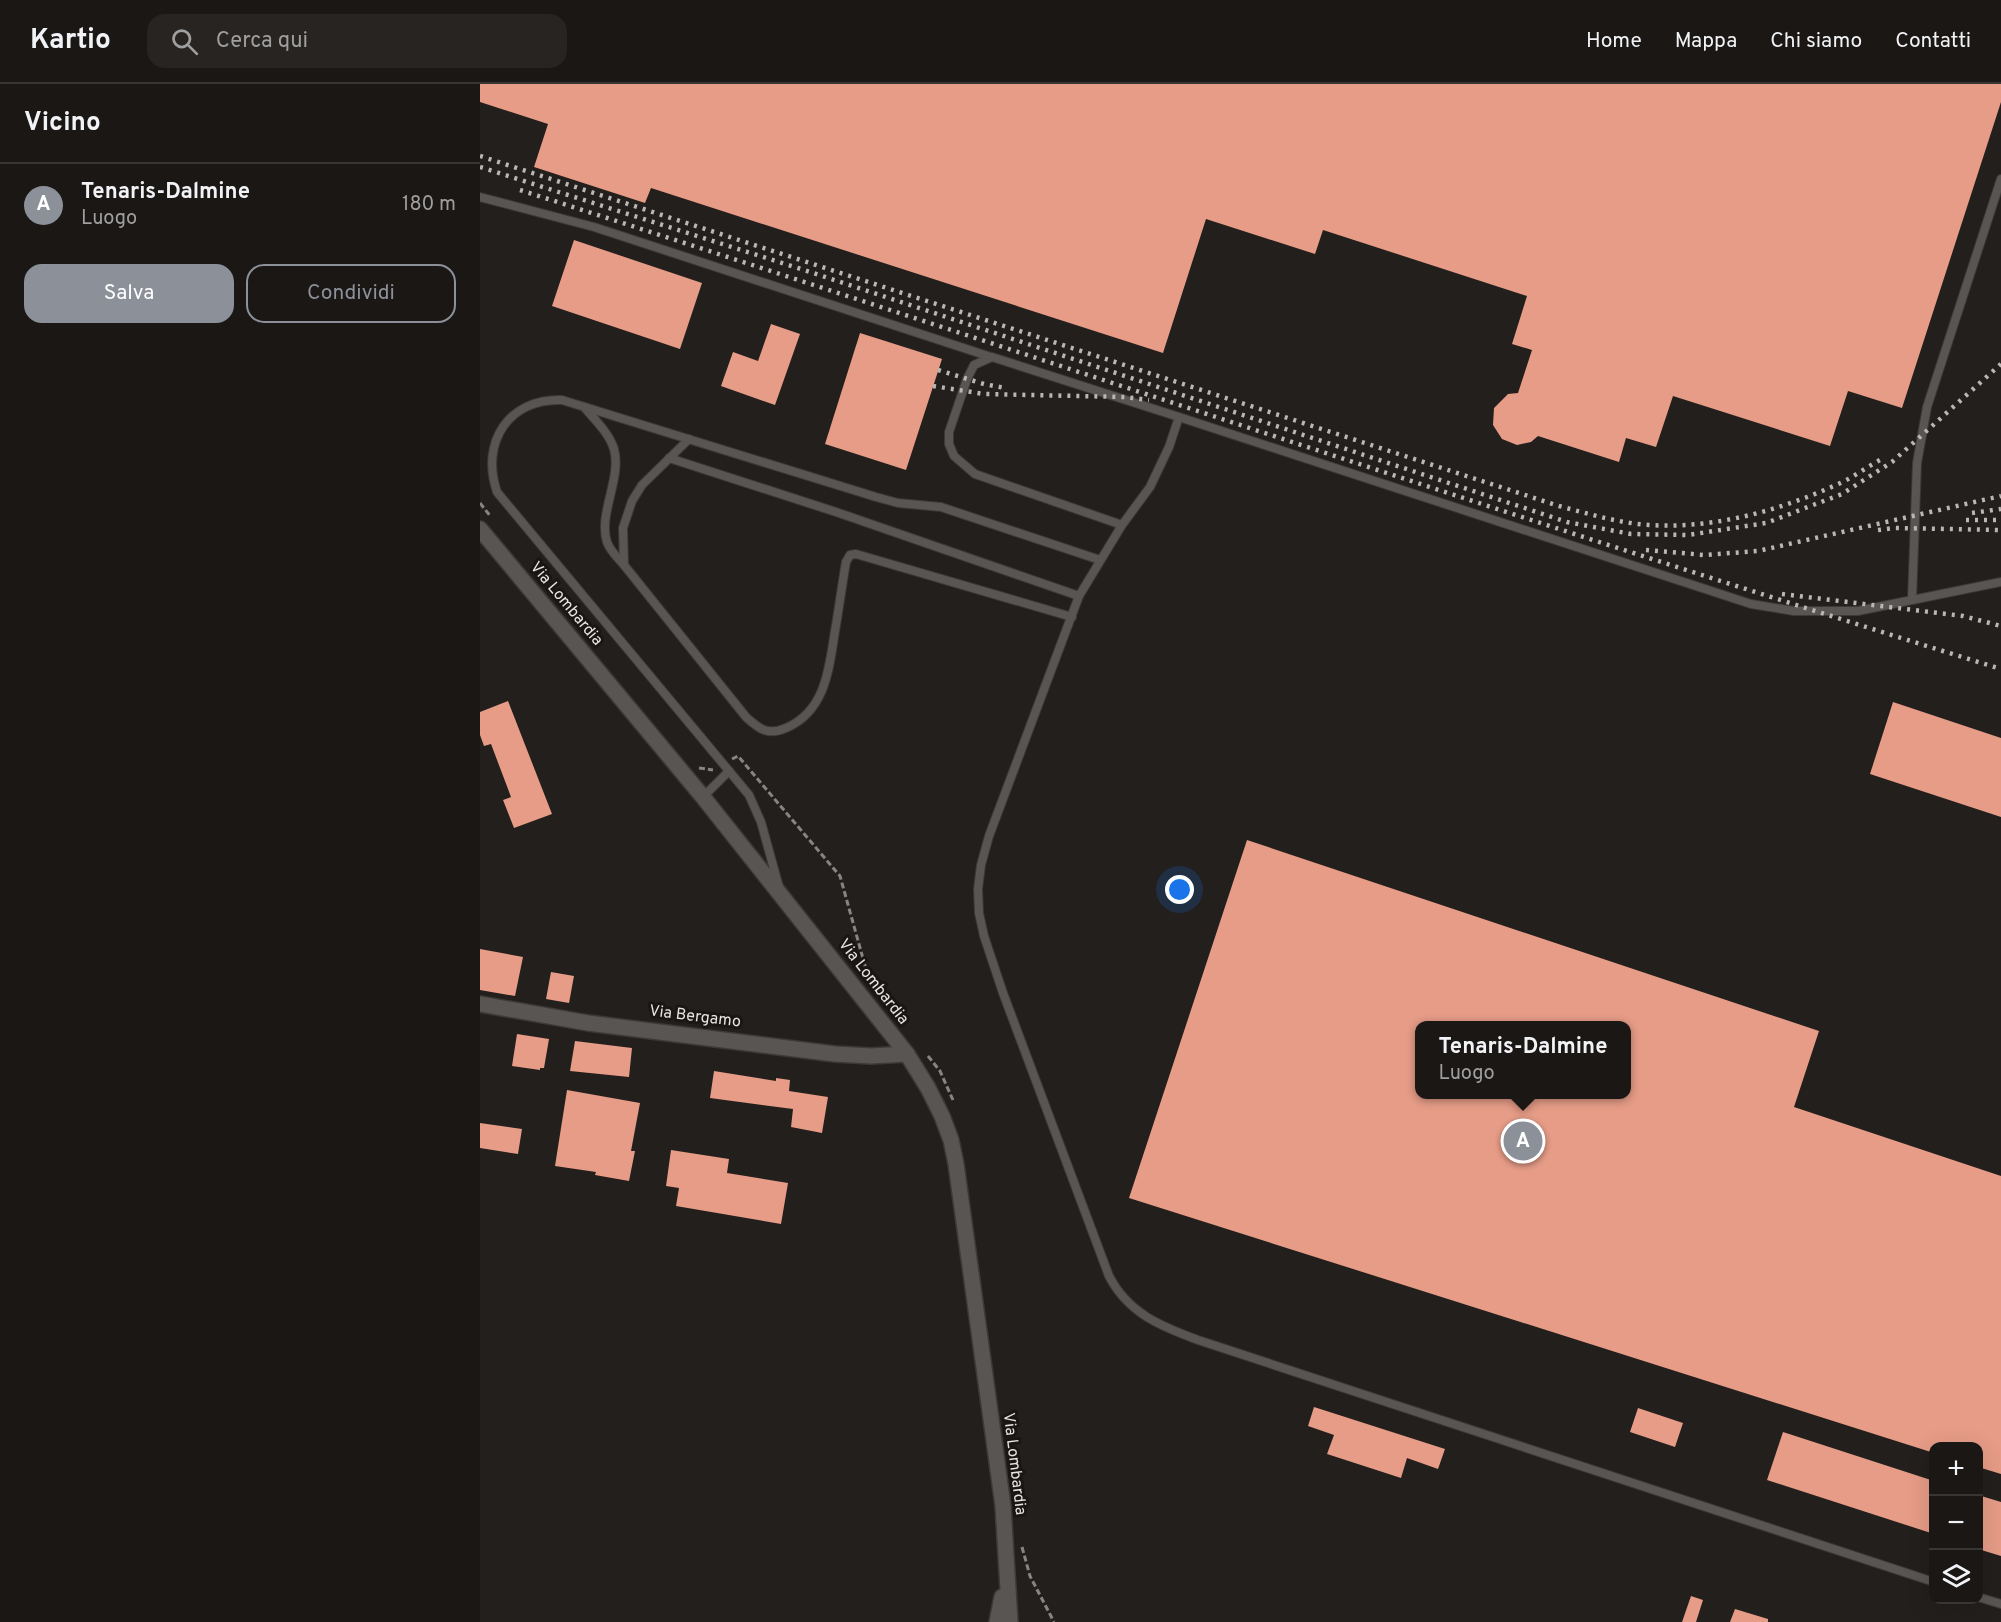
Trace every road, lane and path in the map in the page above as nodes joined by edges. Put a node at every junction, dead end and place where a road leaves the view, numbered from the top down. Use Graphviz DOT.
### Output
graph roads {
  1 [pos="2001,179"];
  2 [pos="480,197"];
  3 [pos="992,357"];
  4 [pos="583,406"];
  5 [pos="1179,417"];
  6 [pos="689,439"];
  7 [pos="669,458"];
  8 [pos="480,503"];
  9 [pos="494,521"];
  10 [pos="1122,525"];
  11 [pos="480,528"];
  12 [pos="1100,560"];
  13 [pos="624,565"];
  14 [pos="2001,582"];
  15 [pos="1079,596"];
  16 [pos="1912,600"];
  17 [pos="1071,617"];
  18 [pos="723,763"];
  19 [pos="695,766"];
  20 [pos="729,771"];
  21 [pos="703,797"];
  22 [pos="781,894"];
  23 [pos="874,987"];
  24 [pos="480,1004"];
  25 [pos="925,1053"];
  26 [pos="908,1054"];
  27 [pos="954,1102"];
  28 [pos="1021,1539"];
  29 [pos="1006,1561"];
  30 [pos="1929,1580"];
  31 [pos="1983,1599"];
  32 [pos="2001,1604"];
  33 [pos="997,1622"];
  34 [pos="1010,1622"];
  35 [pos="1054,1622"];
  1 -- 16 [label="lane"];
  2 -- 3 [label="lane"];
  3 -- 5 [label="lane"];
  3 -- 10 [label="lane"];
  4 -- 6 [label="lane"];
  4 -- 13 [label="lane"];
  4 -- 18 [label="lane"];
  5 -- 10 [label="lane"];
  5 -- 16 [label="lane"];
  6 -- 7 [label="lane"];
  6 -- 12 [label="lane"];
  7 -- 13 [label="lane"];
  7 -- 15 [label="lane"];
  8 -- 9 [label="path"];
  10 -- 12 [label="lane"];
  11 -- 21 [label="street, Via Lombardia"];
  12 -- 15 [label="lane"];
  13 -- 17 [label="lane"];
  14 -- 16 [label="lane"];
  15 -- 17 [label="lane"];
  17 -- 30 [label="lane"];
  18 -- 19 [label="path"];
  18 -- 20 [label="lane"];
  18 -- 23 [label="path"];
  20 -- 21 [label="lane"];
  20 -- 22 [label="lane"];
  21 -- 22 [label="street, Via Lombardia"];
  22 -- 26 [label="street, Via Lombardia"];
  24 -- 26 [label="street, Via Bergamo"];
  25 -- 27 [label="path"];
  26 -- 29 [label="street, Via Lombardia"];
  28 -- 35 [label="path"];
  29 -- 33 [label="street, Via Lombardia"];
  29 -- 34 [label="street, Via Lombardia"];
  31 -- 32 [label="lane"];
}
